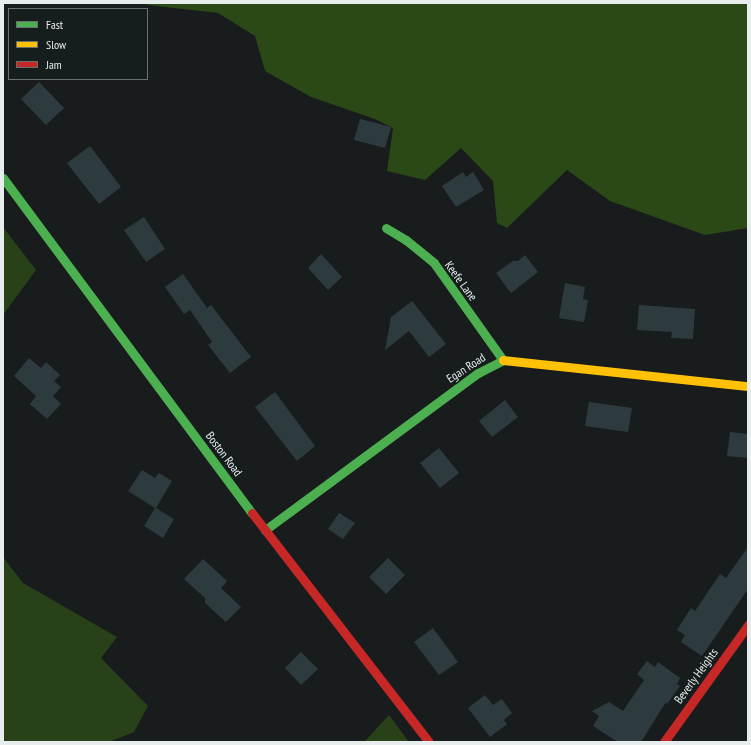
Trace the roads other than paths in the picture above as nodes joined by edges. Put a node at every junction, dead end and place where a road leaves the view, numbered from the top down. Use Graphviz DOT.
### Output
graph roads {
  1 [pos="3,178"];
  2 [pos="386,228"];
  3 [pos="503,360"];
  4 [pos="748,386"];
  5 [pos="265,530"];
  6 [pos="748,625"];
  7 [pos="429,742"];
  8 [pos="664,742"];
  1 -- 5 [label="street, Boston Road"];
  2 -- 3 [label="street, Keefe Lane"];
  3 -- 4 [label="street, Egan Road"];
  3 -- 5 [label="street, Egan Road"];
  5 -- 7 [label="street, Boston Road"];
  6 -- 8 [label="street, Beverly Heights"];
}
